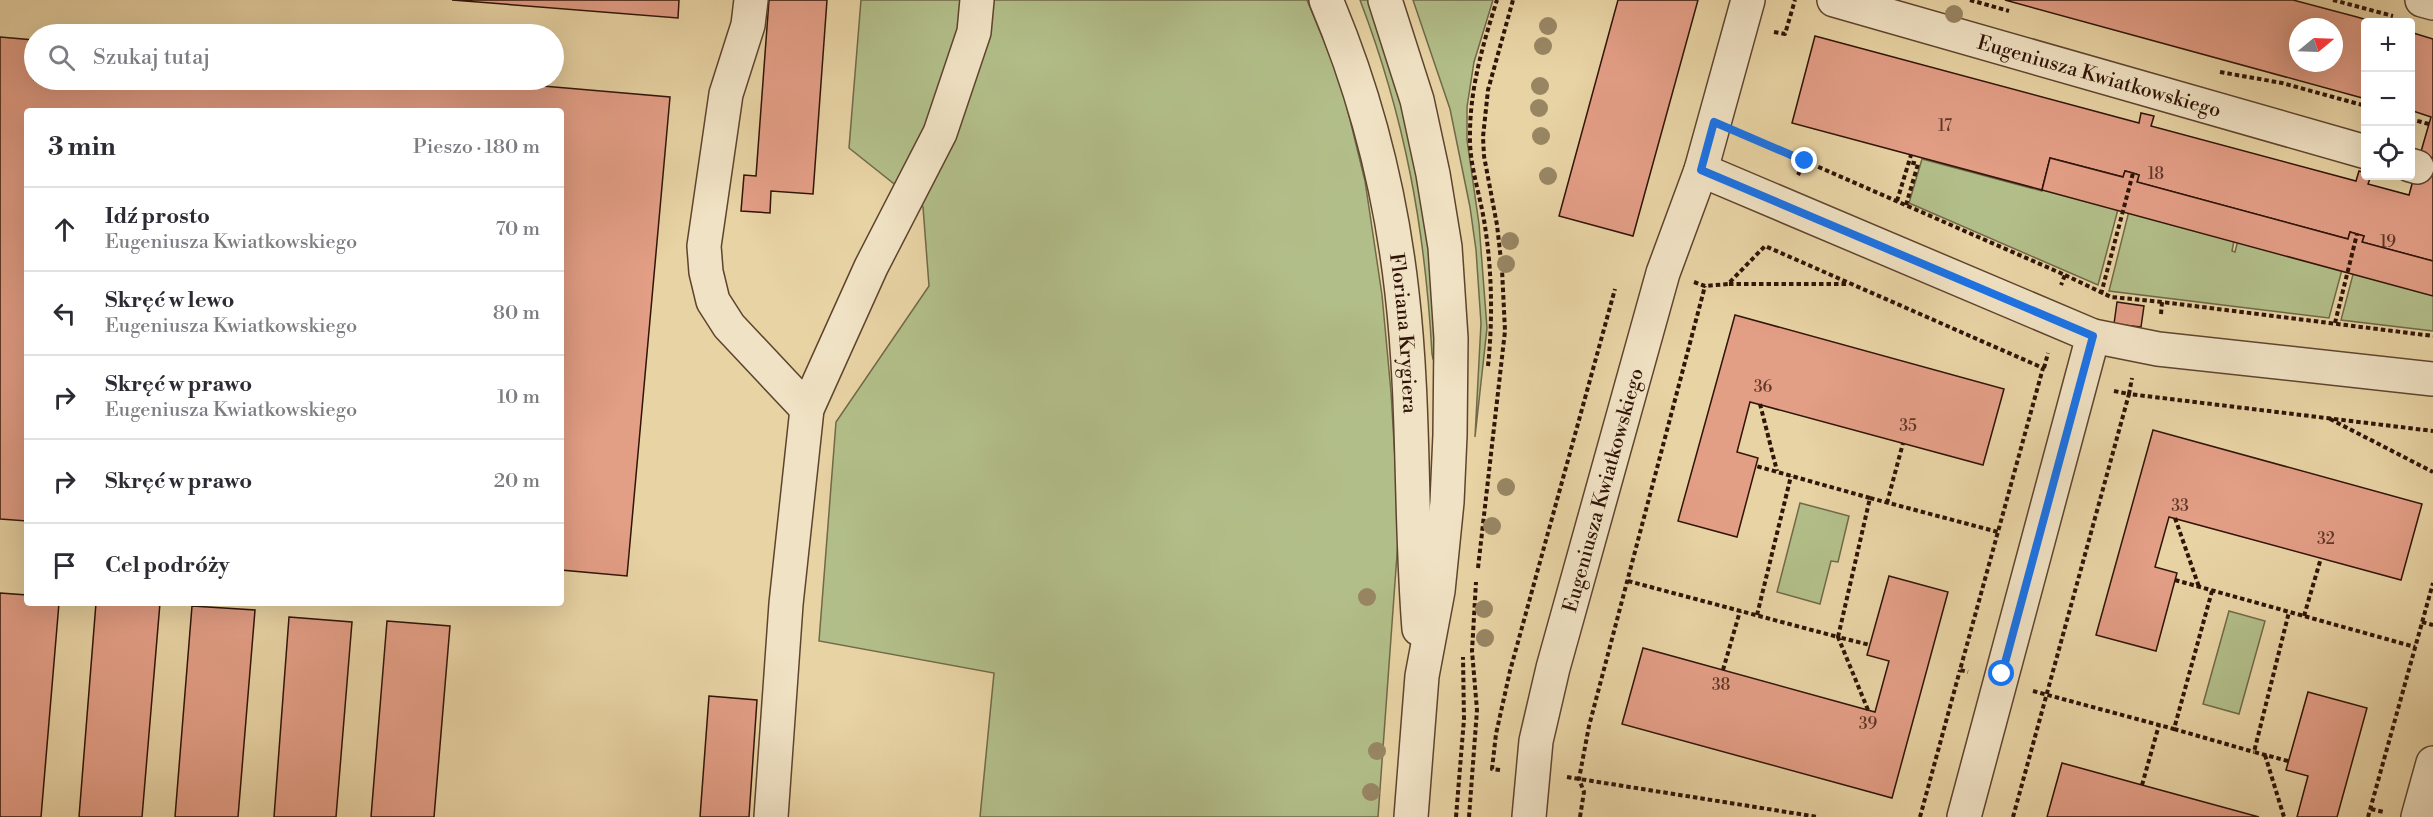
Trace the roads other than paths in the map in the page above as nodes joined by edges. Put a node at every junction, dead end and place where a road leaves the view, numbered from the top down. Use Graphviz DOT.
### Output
graph roads {
  1 [pos="751,0"];
  2 [pos="977,0"];
  3 [pos="1326,0"];
  4 [pos="1748,0"];
  5 [pos="1834,0"];
  6 [pos="2433,3"];
  7 [pos="1385,4"];
  8 [pos="2411,9"];
  9 [pos="2361,151"];
  10 [pos="1701,170"];
  11 [pos="2093,336"];
  12 [pos="2433,379"];
  13 [pos="807,409"];
  14 [pos="1422,676"];
  15 [pos="2433,763"];
  16 [pos="771,817"];
  17 [pos="1412,817"];
  18 [pos="1529,817"];
  19 [pos="1964,817"];
  20 [pos="2418,817"];
  1 -- 13 [label="street"];
  2 -- 13 [label="street"];
  3 -- 14 [label="street, Floriana Krygiera"];
  4 -- 10 [label="street, Eugeniusza Kwiatkowskiego"];
  5 -- 9 [label="street, Eugeniusza Kwiatkowskiego"];
  6 -- 8 [label="street"];
  7 -- 14 [label="street, Floriana Krygiera"];
  10 -- 11 [label="street"];
  10 -- 18 [label="street, Eugeniusza Kwiatkowskiego"];
  11 -- 12 [label="street"];
  11 -- 19 [label="street"];
  13 -- 16 [label="street"];
  14 -- 17 [label="street, Floriana Krygiera"];
  15 -- 20 [label="street"];
}
